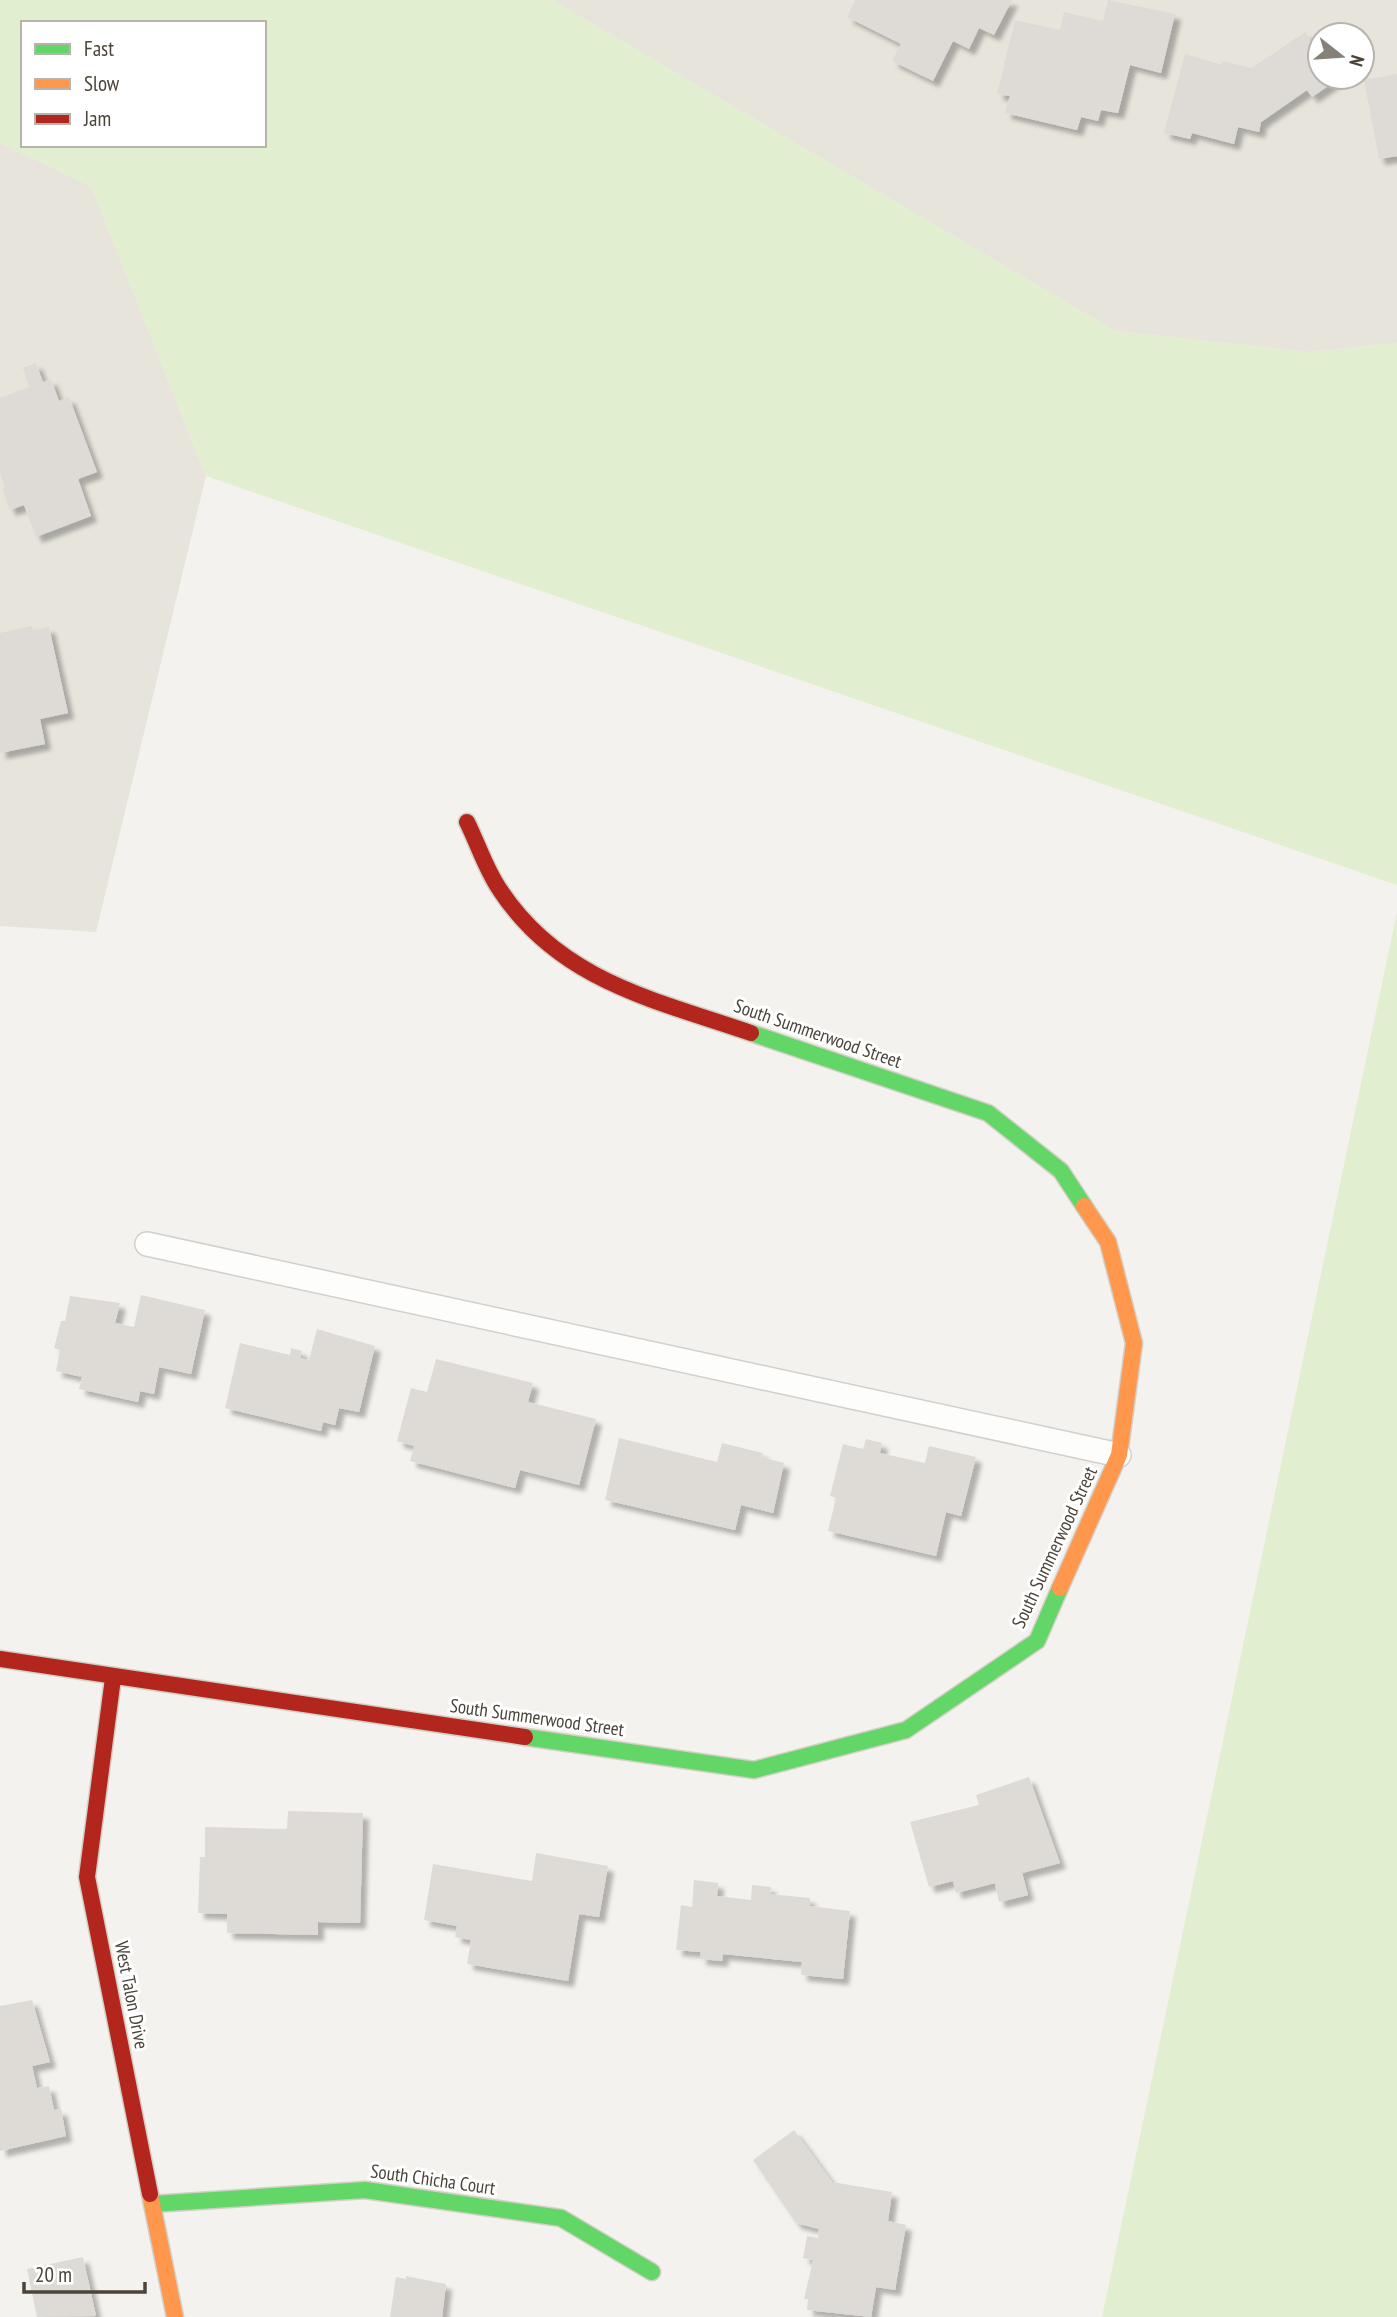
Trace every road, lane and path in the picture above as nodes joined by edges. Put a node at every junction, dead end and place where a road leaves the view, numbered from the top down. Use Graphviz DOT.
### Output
graph roads {
  1 [pos="467,822"];
  2 [pos="147,1244"];
  3 [pos="1119,1455"];
  4 [pos="0,1659"];
  5 [pos="113,1678"];
  6 [pos="152,2204"];
  7 [pos="652,2272"];
  8 [pos="175,2317"];
  1 -- 3 [label="street, South Summerwood Street"];
  2 -- 3 [label="lane"];
  3 -- 5 [label="street, South Summerwood Street"];
  4 -- 5 [label="street, South Summerwood Street"];
  5 -- 6 [label="street, West Talon Drive"];
  6 -- 7 [label="street, South Chicha Court"];
  6 -- 8 [label="street, West Talon Drive"];
}
